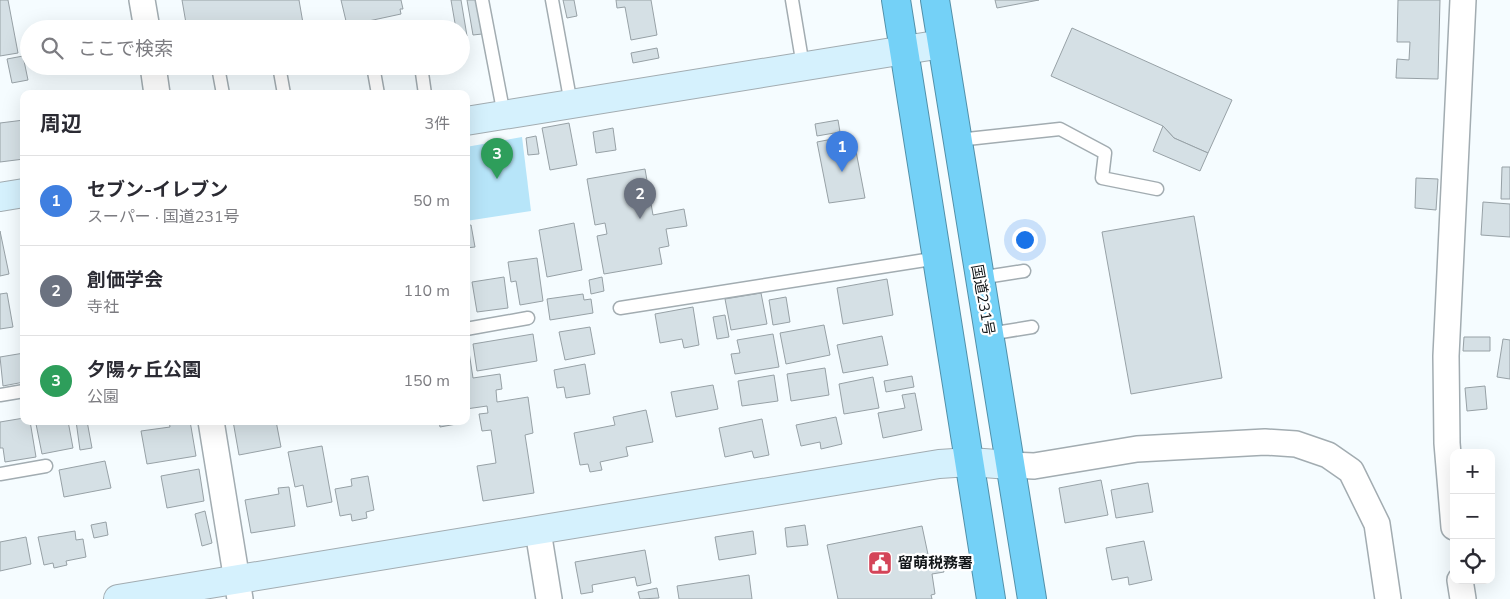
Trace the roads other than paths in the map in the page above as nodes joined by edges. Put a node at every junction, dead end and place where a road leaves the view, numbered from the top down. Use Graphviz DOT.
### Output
graph roads {
  1 [pos="142,0"];
  2 [pos="482,0"];
  3 [pos="552,0"];
  4 [pos="792,0"];
  5 [pos="896,0"];
  6 [pos="935,0"];
  7 [pos="1463,0"];
  8 [pos="145,20"];
  9 [pos="942,44"];
  10 [pos="905,51"];
  11 [pos="803,66"];
  12 [pos="155,75"];
  13 [pos="219,75"];
  14 [pos="281,75"];
  15 [pos="375,75"];
  16 [pos="422,75"];
  17 [pos="157,90"];
  18 [pos="222,90"];
  19 [pos="283,90"];
  20 [pos="377,90"];
  21 [pos="424,90"];
  22 [pos="571,104"];
  23 [pos="504,115"];
  24 [pos="470,120"];
  25 [pos="958,140"];
  26 [pos="1157,189"];
  27 [pos="20,194"];
  28 [pos="0,197"];
  29 [pos="938,258"];
  30 [pos="1024,271"];
  31 [pos="979,278"];
  32 [pos="620,308"];
  33 [pos="528,318"];
  34 [pos="1032,326"];
  35 [pos="470,328"];
  36 [pos="989,334"];
  37 [pos="20,392"];
  38 [pos="0,395"];
  39 [pos="212,425"];
  40 [pos="970,462"];
  41 [pos="1010,465"];
  42 [pos="46,466"];
  43 [pos="0,474"];
  44 [pos="1451,494"];
  45 [pos="538,531"];
  46 [pos="1461,584"];
  47 [pos="238,590"];
  48 [pos="118,599"];
  49 [pos="549,599"];
  50 [pos="991,599"];
  51 [pos="1032,599"];
  52 [pos="1388,599"];
  53 [pos="1463,599"];
  1 -- 8 [label="street"];
  2 -- 23 [label="lane"];
  3 -- 22 [label="lane"];
  4 -- 11 [label="lane"];
  5 -- 10 [label="highway"];
  6 -- 9 [label="highway, 国道231号"];
  7 -- 44 [label="street"];
  9 -- 10 [label="street"];
  9 -- 25 [label="highway, 国道231号"];
  10 -- 11 [label="street"];
  10 -- 29 [label="highway"];
  11 -- 22 [label="street"];
  12 -- 17 [label="street"];
  13 -- 18 [label="lane"];
  14 -- 19 [label="lane"];
  15 -- 20 [label="lane"];
  16 -- 21 [label="lane"];
  22 -- 23 [label="street"];
  23 -- 24 [label="street"];
  25 -- 26 [label="lane"];
  25 -- 31 [label="highway, 国道231号"];
  27 -- 28 [label="street"];
  29 -- 32 [label="lane"];
  29 -- 40 [label="highway"];
  30 -- 31 [label="lane"];
  31 -- 36 [label="highway, 国道231号"];
  33 -- 35 [label="lane"];
  34 -- 36 [label="lane"];
  36 -- 41 [label="highway, 国道231号"];
  37 -- 38 [label="lane"];
  39 -- 47 [label="street"];
  40 -- 41 [label="street"];
  40 -- 45 [label="street"];
  40 -- 50 [label="highway"];
  41 -- 51 [label="highway, 国道231号"];
  41 -- 52 [label="street"];
  42 -- 43 [label="lane"];
  45 -- 47 [label="street"];
  45 -- 49 [label="street"];
  46 -- 53 [label="street"];
  47 -- 48 [label="street"];
}
